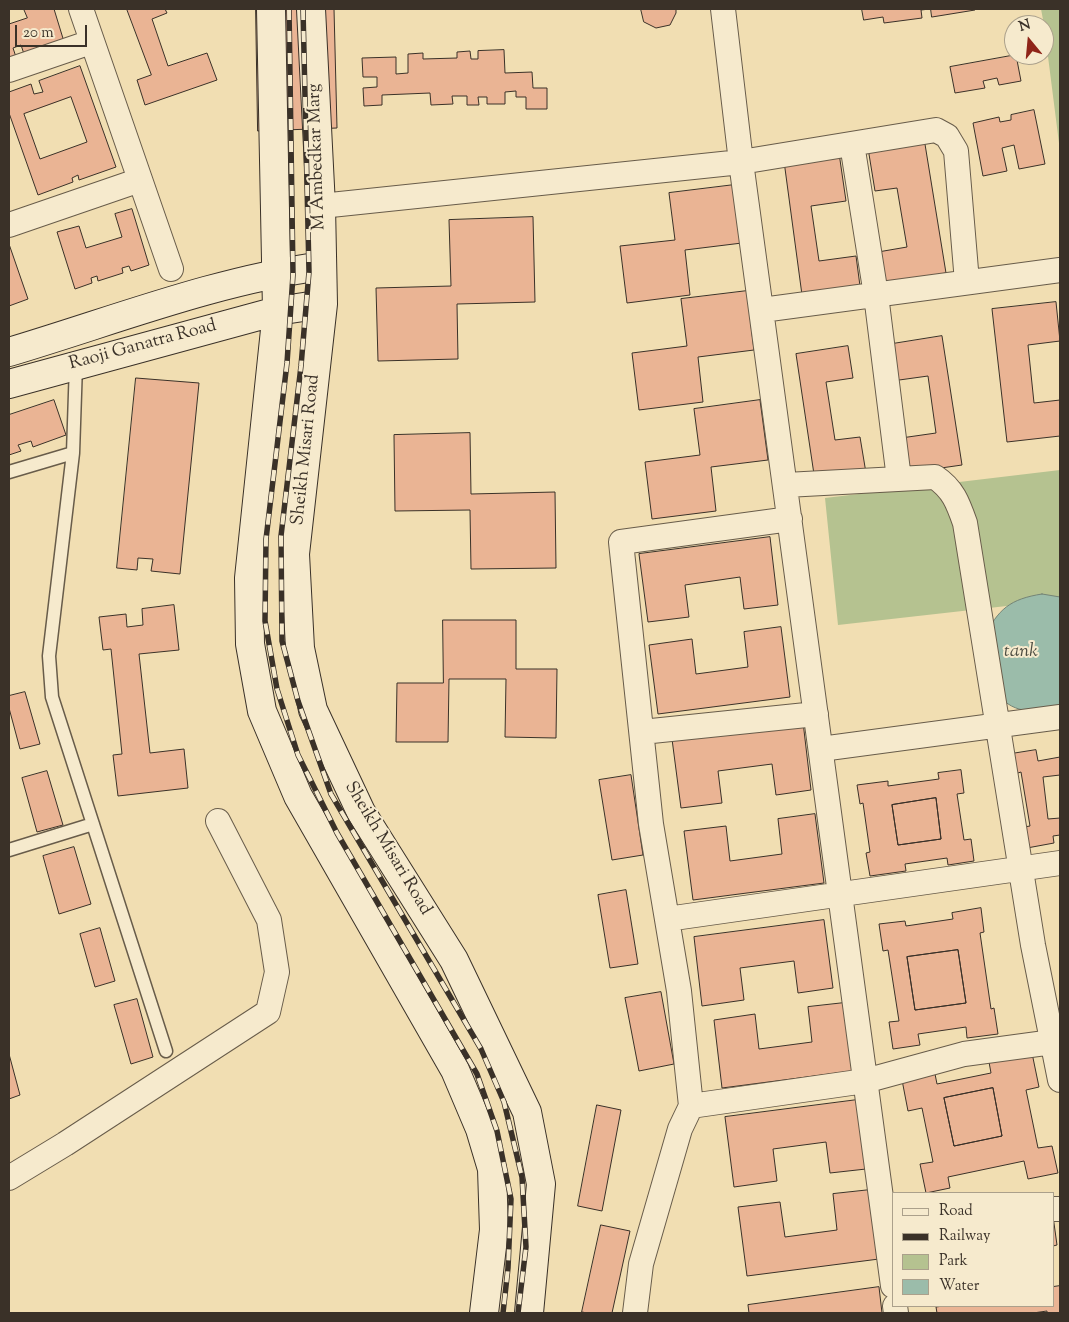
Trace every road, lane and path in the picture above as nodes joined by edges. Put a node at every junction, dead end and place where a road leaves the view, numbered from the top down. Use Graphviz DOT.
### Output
graph roads {
  1 [pos="81,9"];
  2 [pos="271,9"];
  3 [pos="311,9"];
  4 [pos="723,9"];
  5 [pos="91,42"];
  6 [pos="9,70"];
  7 [pos="852,144"];
  8 [pos="741,162"];
  9 [pos="140,180"];
  10 [pos="321,206"];
  11 [pos="9,225"];
  12 [pos="322,266"];
  13 [pos="171,269"];
  14 [pos="1060,270"];
  15 [pos="275,273"];
  16 [pos="967,282"];
  17 [pos="876,295"];
  18 [pos="323,304"];
  19 [pos="762,310"];
  20 [pos="277,311"];
  21 [pos="9,352"];
  22 [pos="76,364"];
  23 [pos="9,384"];
  24 [pos="73,453"];
  25 [pos="9,472"];
  26 [pos="899,479"];
  27 [pos="786,485"];
  28 [pos="790,518"];
  29 [pos="816,714"];
  30 [pos="1060,717"];
  31 [pos="997,725"];
  32 [pos="642,732"];
  33 [pos="821,749"];
  34 [pos="218,821"];
  35 [pos="93,824"];
  36 [pos="9,850"];
  37 [pos="1060,863"];
  38 [pos="1020,868"];
  39 [pos="840,896"];
  40 [pos="667,919"];
  41 [pos="1056,1041"];
  42 [pos="166,1051"];
  43 [pos="1060,1080"];
  44 [pos="865,1082"];
  45 [pos="691,1106"];
  46 [pos="9,1178"];
  47 [pos="887,1206"];
  48 [pos="892,1273"];
  49 [pos="484,1313"];
  50 [pos="529,1313"];
  51 [pos="635,1313"];
  1 -- 5 [label="street"];
  2 -- 15 [label="main road"];
  3 -- 10 [label="main road, M Ambedkar Marg"];
  4 -- 8 [label="street"];
  5 -- 6 [label="street"];
  5 -- 9 [label="street"];
  7 -- 8 [label="street"];
  7 -- 16 [label="street"];
  7 -- 17 [label="street"];
  8 -- 10 [label="street"];
  8 -- 19 [label="street"];
  9 -- 11 [label="street"];
  9 -- 13 [label="street"];
  10 -- 12 [label="main road, M Ambedkar Marg"];
  12 -- 15 [label="main road, Raoji Ganatra Road"];
  12 -- 18 [label="main road, M Ambedkar Marg"];
  14 -- 16 [label="street"];
  15 -- 20 [label="main road"];
  15 -- 21 [label="main road, Raoji Ganatra Road"];
  16 -- 17 [label="street"];
  17 -- 19 [label="street"];
  17 -- 26 [label="street"];
  18 -- 20 [label="main road"];
  18 -- 50 [label="main road, Sheikh Misari Road"];
  19 -- 27 [label="street"];
  20 -- 22 [label="main road, Raoji Ganatra Road"];
  20 -- 49 [label="main road"];
  22 -- 23 [label="main road, Raoji Ganatra Road"];
  22 -- 24 [label="lane"];
  24 -- 25 [label="lane"];
  24 -- 35 [label="lane"];
  26 -- 27 [label="street"];
  26 -- 31 [label="street"];
  27 -- 28 [label="street"];
  28 -- 29 [label="street"];
  28 -- 32 [label="street"];
  29 -- 32 [label="street"];
  29 -- 33 [label="street"];
  30 -- 31 [label="street"];
  31 -- 33 [label="street"];
  31 -- 38 [label="street"];
  32 -- 40 [label="street"];
  33 -- 39 [label="street"];
  34 -- 46 [label="street"];
  35 -- 36 [label="lane"];
  35 -- 42 [label="lane"];
  37 -- 38 [label="street"];
  38 -- 39 [label="street"];
  38 -- 41 [label="street"];
  39 -- 40 [label="street"];
  39 -- 44 [label="street"];
  40 -- 45 [label="street"];
  41 -- 43 [label="street"];
  41 -- 44 [label="street"];
  44 -- 45 [label="street"];
  44 -- 47 [label="street"];
  45 -- 51 [label="street"];
  47 -- 48 [label="street"];
}
